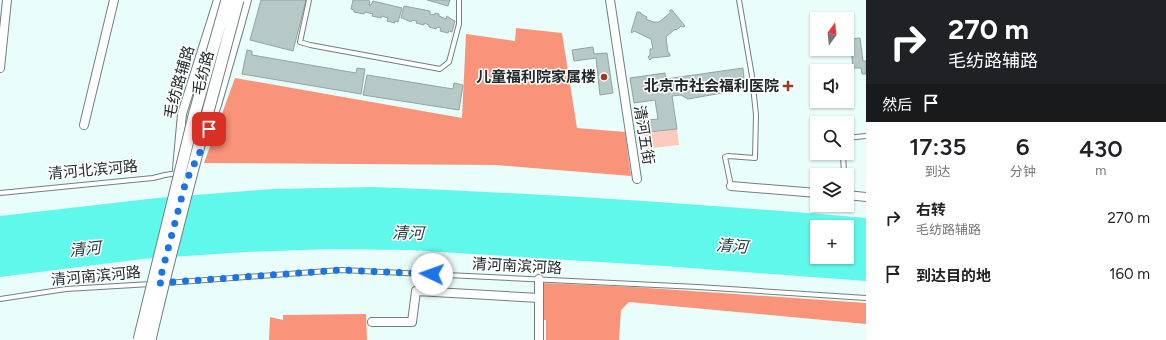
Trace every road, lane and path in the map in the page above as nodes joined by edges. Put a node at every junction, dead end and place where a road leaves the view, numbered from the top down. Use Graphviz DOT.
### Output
graph roads {
  1 [pos="7,0"];
  2 [pos="114,0"];
  3 [pos="218,0"];
  4 [pos="227,0"];
  5 [pos="238,0"];
  6 [pos="247,0"];
  7 [pos="308,0"];
  8 [pos="459,0"];
  9 [pos="610,0"];
  10 [pos="739,0"];
  11 [pos="0,68"];
  12 [pos="84,125"];
  13 [pos="866,136"];
  14 [pos="854,137"];
  15 [pos="183,175"];
  16 [pos="637,180"];
  17 [pos="731,186"];
  18 [pos="810,192"];
  19 [pos="0,193"];
  20 [pos="854,196"];
  21 [pos="866,197"];
  22 [pos="539,279"];
  23 [pos="159,283"];
  24 [pos="539,298"];
  25 [pos="866,298"];
  26 [pos="0,299"];
  27 [pos="372,322"];
  28 [pos="139,340"];
  29 [pos="150,340"];
  30 [pos="539,340"];
  1 -- 11 [label="street"];
  2 -- 12 [label="street"];
  3 -- 15 [label="street, 毛纺路辅路"];
  4 -- 28 [label="main road, 毛纺路, bridge"];
  5 -- 29 [label="main road, 毛纺路, bridge"];
  6 -- 15 [label="street, 毛纺路辅路"];
  7 -- 8 [label="lane"];
  9 -- 16 [label="street, 清河五街"];
  10 -- 17 [label="lane"];
  13 -- 14 [label="lane"];
  15 -- 19 [label="lane, 清河北滨河路"];
  15 -- 23 [label="street, 毛纺路辅路"];
  17 -- 18 [label="street"];
  20 -- 21 [label="street"];
  22 -- 23 [label="lane, 清河南滨河路"];
  22 -- 24 [label="street"];
  22 -- 25 [label="lane, 清河南滨河路"];
  23 -- 26 [label="lane, 清河南滨河路"];
  24 -- 27 [label="street"];
  24 -- 30 [label="street"];
}
